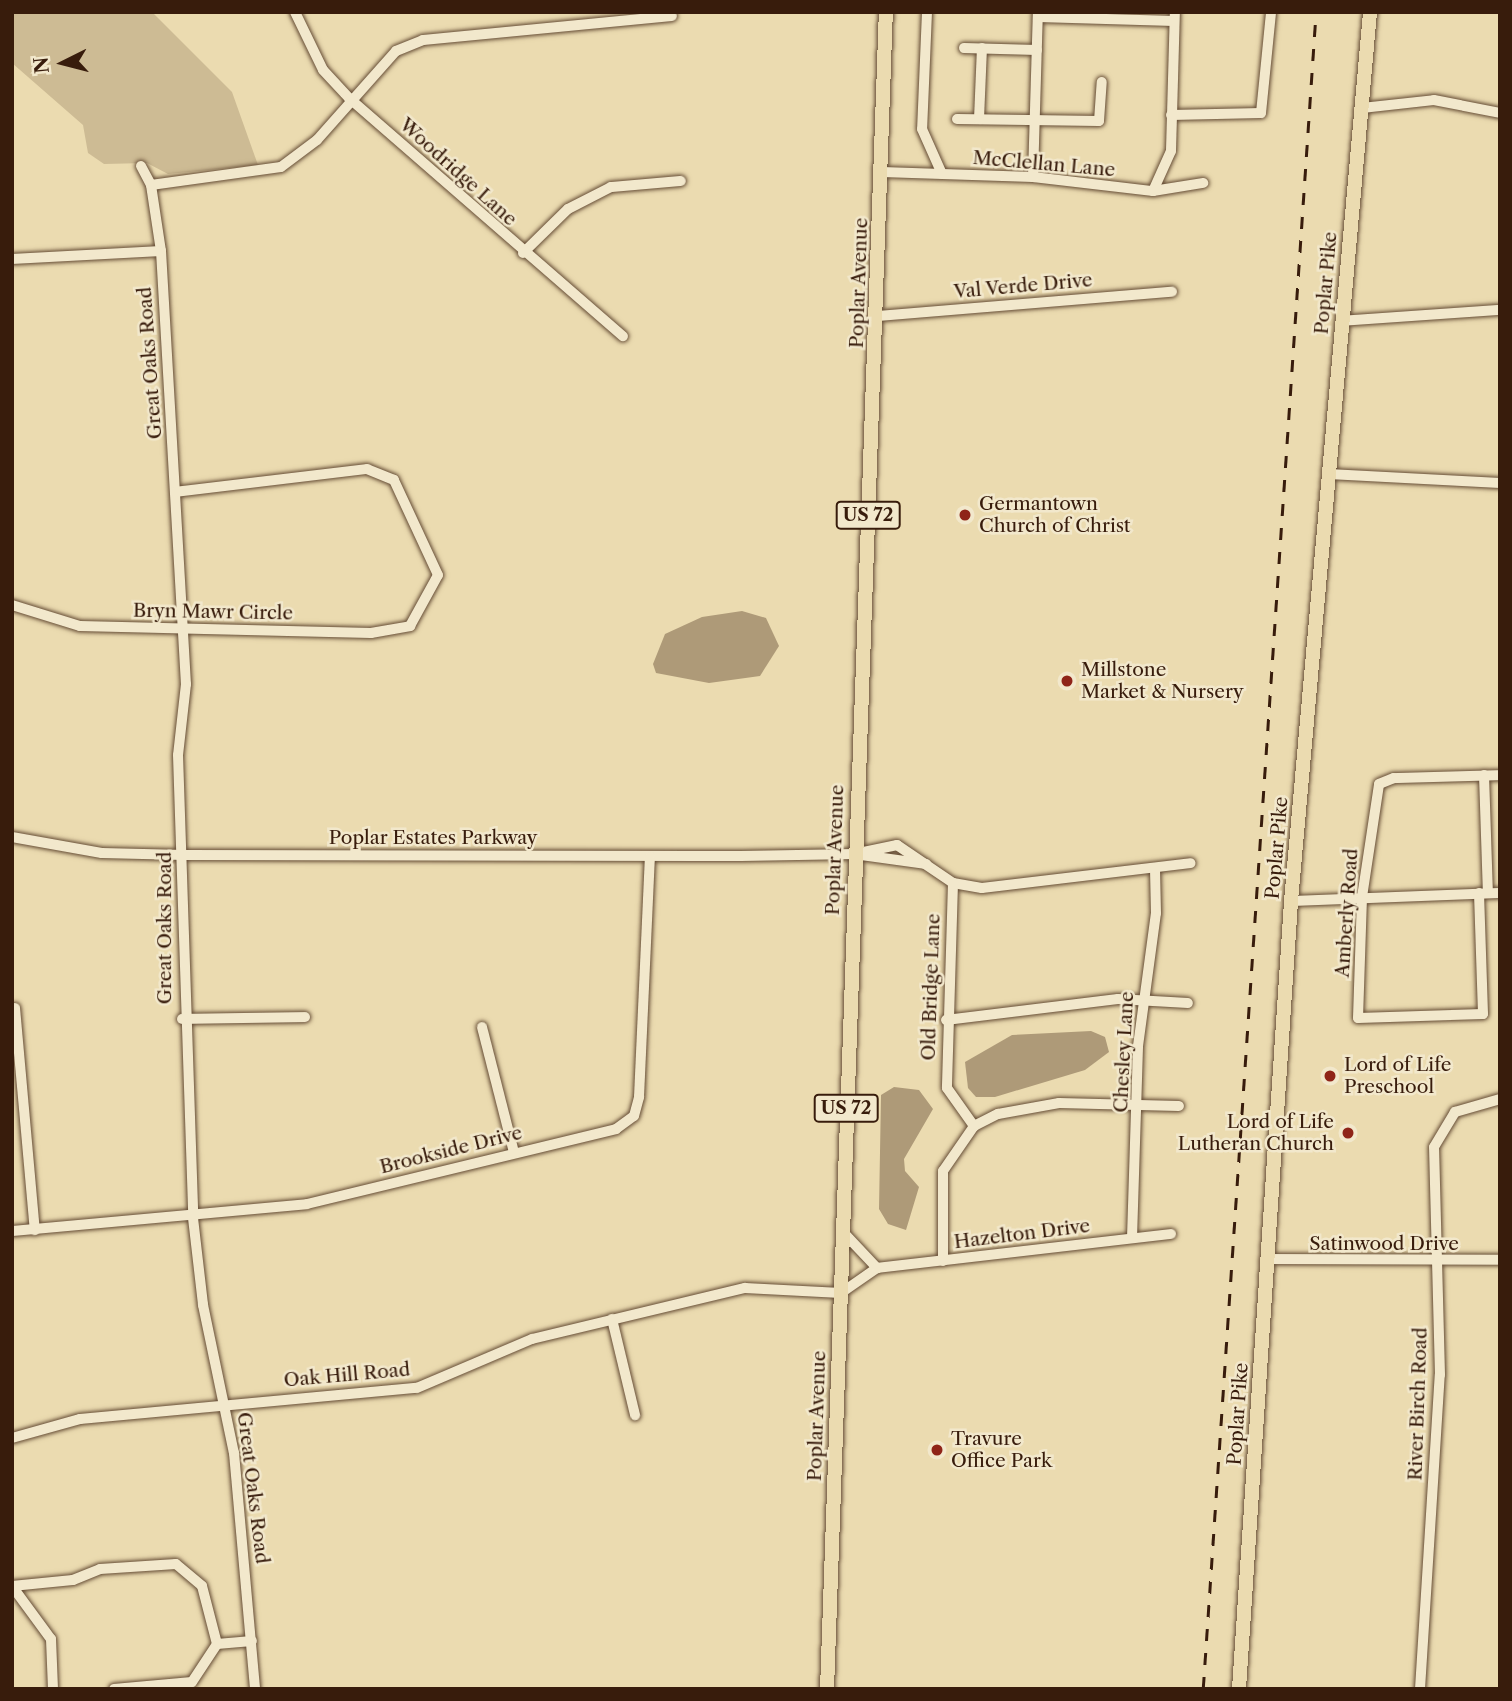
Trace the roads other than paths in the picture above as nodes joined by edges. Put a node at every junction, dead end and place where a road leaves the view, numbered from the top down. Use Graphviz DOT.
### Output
graph roads {
  1 [pos="295,12"];
  2 [pos="886,12"];
  3 [pos="927,12"];
  4 [pos="1271,12"];
  5 [pos="1370,12"];
  6 [pos="1038,14"];
  7 [pos="671,16"];
  8 [pos="1175,16"];
  9 [pos="964,48"];
  10 [pos="982,48"];
  11 [pos="1037,50"];
  12 [pos="1102,82"];
  13 [pos="349,98"];
  14 [pos="1362,108"];
  15 [pos="1500,113"];
  16 [pos="1171,115"];
  17 [pos="957,119"];
  18 [pos="979,119"];
  19 [pos="1034,121"];
  20 [pos="141,166"];
  21 [pos="882,172"];
  22 [pos="942,174"];
  23 [pos="1033,177"];
  24 [pos="681,181"];
  25 [pos="1203,183"];
  26 [pos="151,185"];
  27 [pos="1153,191"];
  28 [pos="161,251"];
  29 [pos="523,253"];
  30 [pos="12,260"];
  31 [pos="1172,292"];
  32 [pos="1500,310"];
  33 [pos="877,316"];
  34 [pos="1341,321"];
  35 [pos="623,336"];
  36 [pos="1328,474"];
  37 [pos="1500,484"];
  38 [pos="176,492"];
  39 [pos="12,606"];
  40 [pos="183,630"];
  41 [pos="1484,775"];
  42 [pos="1500,775"];
  43 [pos="12,837"];
  44 [pos="854,854"];
  45 [pos="184,855"];
  46 [pos="650,856"];
  47 [pos="1191,863"];
  48 [pos="928,865"];
  49 [pos="1155,868"];
  50 [pos="953,883"];
  51 [pos="1489,893"];
  52 [pos="1362,897"];
  53 [pos="1291,901"];
  54 [pos="1142,1000"];
  55 [pos="1188,1003"];
  56 [pos="15,1008"];
  57 [pos="305,1017"];
  58 [pos="182,1019"];
  59 [pos="946,1020"];
  60 [pos="482,1027"];
  61 [pos="1500,1099"];
  62 [pos="1138,1102"];
  63 [pos="1179,1105"];
  64 [pos="974,1126"];
  65 [pos="514,1153"];
  66 [pos="193,1218"];
  67 [pos="35,1230"];
  68 [pos="12,1231"];
  69 [pos="843,1232"];
  70 [pos="1171,1234"];
  71 [pos="1132,1238"];
  72 [pos="1268,1259"];
  73 [pos="1500,1260"];
  74 [pos="943,1261"];
  75 [pos="1437,1263"];
  76 [pos="877,1268"];
  77 [pos="841,1293"];
  78 [pos="612,1320"];
  79 [pos="224,1402"];
  80 [pos="635,1415"];
  81 [pos="12,1438"];
  82 [pos="12,1586"];
  83 [pos="252,1641"];
  84 [pos="217,1644"];
  85 [pos="53,1689"];
  86 [pos="114,1689"];
  87 [pos="255,1689"];
  88 [pos="827,1689"];
  89 [pos="1239,1689"];
  90 [pos="1420,1689"];
  1 -- 13 [label="street, Woodridge Lane"];
  2 -- 21 [label="main road, Poplar Avenue / US 72"];
  3 -- 22 [label="street"];
  4 -- 16 [label="street"];
  5 -- 14 [label="main road, Poplar Pike"];
  6 -- 8 [label="street"];
  6 -- 11 [label="street"];
  7 -- 13 [label="street"];
  8 -- 16 [label="street"];
  9 -- 10 [label="street"];
  10 -- 11 [label="street"];
  10 -- 18 [label="street"];
  11 -- 19 [label="street"];
  12 -- 19 [label="street"];
  13 -- 26 [label="street"];
  13 -- 29 [label="street, Woodridge Lane"];
  14 -- 15 [label="street"];
  14 -- 34 [label="main road, Poplar Pike"];
  16 -- 27 [label="street"];
  17 -- 18 [label="street"];
  18 -- 19 [label="street"];
  19 -- 23 [label="street"];
  20 -- 26 [label="street, Great Oaks Road"];
  21 -- 22 [label="street, McClellan Lane"];
  21 -- 33 [label="main road, Poplar Avenue / US 72"];
  22 -- 23 [label="street, McClellan Lane"];
  23 -- 27 [label="street, McClellan Lane"];
  24 -- 29 [label="street"];
  25 -- 27 [label="street, McClellan Lane"];
  26 -- 28 [label="street, Great Oaks Road"];
  28 -- 30 [label="street"];
  28 -- 38 [label="street, Great Oaks Road"];
  29 -- 35 [label="street, Woodridge Lane"];
  31 -- 33 [label="street, Val Verde Drive"];
  32 -- 34 [label="street"];
  33 -- 44 [label="main road, Poplar Avenue / US 72"];
  34 -- 36 [label="main road, Poplar Pike"];
  36 -- 37 [label="street"];
  36 -- 53 [label="main road, Poplar Pike"];
  38 -- 40 [label="street, Great Oaks Road"];
  38 -- 40 [label="street, Bryn Mawr Circle"];
  39 -- 40 [label="street, Bryn Mawr Circle"];
  40 -- 45 [label="street, Great Oaks Road"];
  41 -- 42 [label="street"];
  41 -- 51 [label="street"];
  41 -- 52 [label="street, Amberly Road"];
  43 -- 45 [label="street, Poplar Estates Parkway"];
  44 -- 46 [label="street, Poplar Estates Parkway"];
  44 -- 48 [label="street"];
  44 -- 48 [label="street"];
  44 -- 69 [label="main road, Poplar Avenue / US 72"];
  45 -- 46 [label="street, Poplar Estates Parkway"];
  45 -- 58 [label="street, Great Oaks Road"];
  46 -- 65 [label="street, Brookside Drive"];
  47 -- 49 [label="street"];
  48 -- 50 [label="street"];
  49 -- 50 [label="street"];
  49 -- 54 [label="street, Chesley Lane"];
  50 -- 59 [label="street, Old Bridge Lane"];
  51 -- 52 [label="street"];
  51 -- 52 [label="street, Amberly Road"];
  52 -- 53 [label="street"];
  53 -- 72 [label="main road, Poplar Pike"];
  54 -- 55 [label="street"];
  54 -- 59 [label="street"];
  54 -- 62 [label="street, Chesley Lane"];
  56 -- 67 [label="street"];
  57 -- 58 [label="street"];
  58 -- 66 [label="street, Great Oaks Road"];
  59 -- 64 [label="street, Old Bridge Lane"];
  60 -- 65 [label="street"];
  61 -- 75 [label="street, River Birch Road"];
  62 -- 63 [label="street"];
  62 -- 64 [label="street"];
  62 -- 71 [label="street, Chesley Lane"];
  64 -- 74 [label="street"];
  65 -- 66 [label="street, Brookside Drive"];
  66 -- 67 [label="street, Brookside Drive"];
  66 -- 79 [label="street, Great Oaks Road"];
  67 -- 68 [label="street, Brookside Drive"];
  69 -- 76 [label="street"];
  69 -- 77 [label="main road, Poplar Avenue / US 72"];
  70 -- 71 [label="street, Hazelton Drive"];
  71 -- 74 [label="street, Hazelton Drive"];
  72 -- 75 [label="street, Satinwood Drive"];
  72 -- 89 [label="main road, Poplar Pike"];
  73 -- 75 [label="street, Satinwood Drive"];
  74 -- 76 [label="street, Hazelton Drive"];
  75 -- 90 [label="street, River Birch Road"];
  76 -- 77 [label="street, Hazelton Drive"];
  77 -- 78 [label="street, Oak Hill Road"];
  77 -- 88 [label="main road, Poplar Avenue / US 72"];
  78 -- 79 [label="street, Oak Hill Road"];
  78 -- 80 [label="street"];
  79 -- 81 [label="street, Oak Hill Road"];
  79 -- 83 [label="street, Great Oaks Road"];
  82 -- 84 [label="street"];
  82 -- 85 [label="street"];
  83 -- 84 [label="street"];
  83 -- 87 [label="street, Great Oaks Road"];
  84 -- 86 [label="street"];
}
